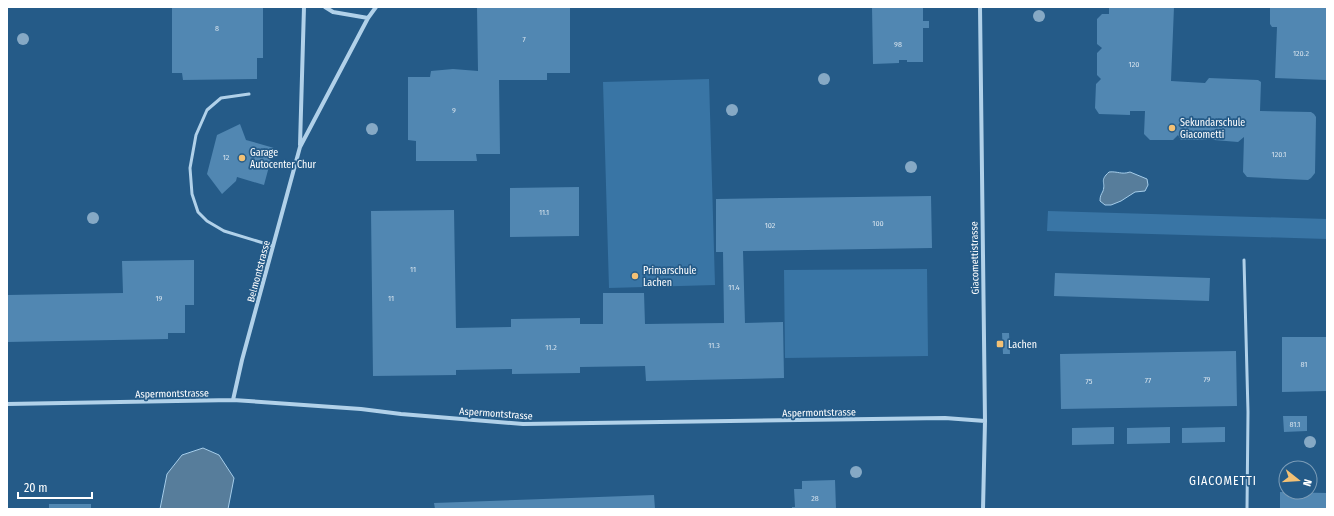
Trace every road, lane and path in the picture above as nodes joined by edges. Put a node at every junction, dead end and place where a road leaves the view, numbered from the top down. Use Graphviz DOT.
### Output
graph roads {
  1 [pos="304,7"];
  2 [pos="325,7"];
  3 [pos="376,7"];
  4 [pos="980,7"];
  5 [pos="368,18"];
  6 [pos="249,94"];
  7 [pos="300,147"];
  8 [pos="273,246"];
  9 [pos="1244,260"];
  10 [pos="233,400"];
  11 [pos="7,404"];
  12 [pos="985,421"];
  13 [pos="983,509"];
  14 [pos="1247,509"];
  1 -- 7 [label="street, Belmontstrasse"];
  2 -- 5 [label="street"];
  3 -- 5 [label="street, Belmontstrasse"];
  4 -- 12 [label="street, Giacomettistrasse"];
  5 -- 7 [label="street, Belmontstrasse"];
  6 -- 8 [label="lane"];
  7 -- 8 [label="street, Belmontstrasse"];
  8 -- 10 [label="street, Belmontstrasse"];
  9 -- 14 [label="lane"];
  10 -- 11 [label="street, Aspermontstrasse"];
  10 -- 12 [label="street, Aspermontstrasse"];
  12 -- 13 [label="street, Giacomettistrasse"];
}
